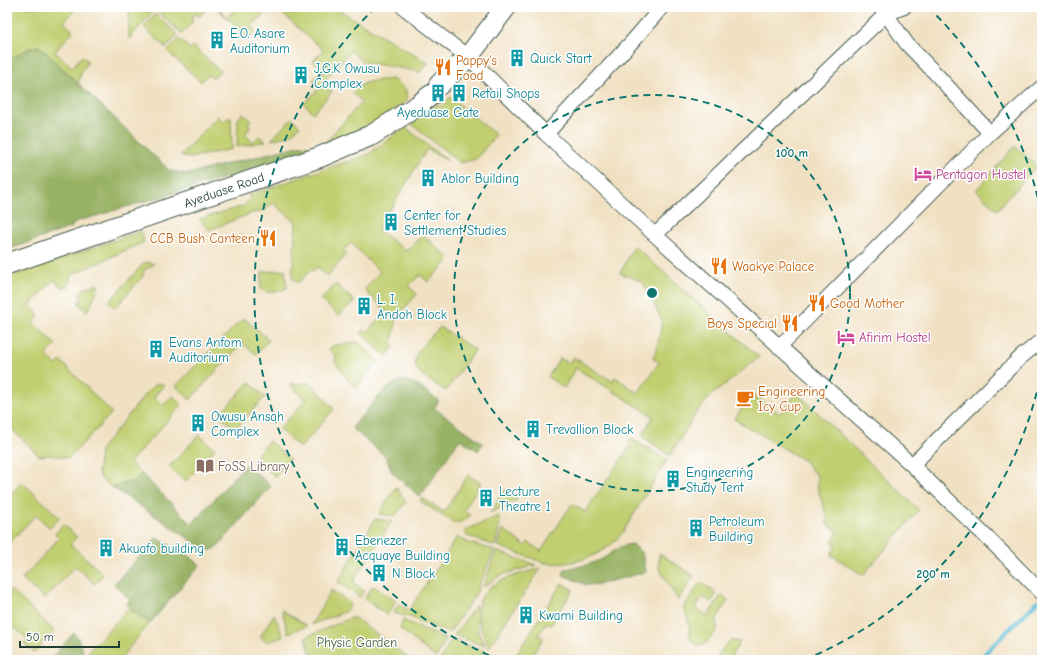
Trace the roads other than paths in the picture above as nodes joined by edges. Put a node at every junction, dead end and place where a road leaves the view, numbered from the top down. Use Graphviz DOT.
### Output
graph roads {
  1 [pos="403,7"];
  2 [pos="506,7"];
  3 [pos="662,7"];
  4 [pos="904,7"];
  5 [pos="883,10"];
  6 [pos="468,56"];
  7 [pos="1042,87"];
  8 [pos="990,133"];
  9 [pos="546,134"];
  10 [pos="655,236"];
  11 [pos="7,264"];
  12 [pos="1042,344"];
  13 [pos="779,347"];
  14 [pos="912,465"];
  15 [pos="1042,593"];
  1 -- 6 [label="street"];
  2 -- 6 [label="street, Ayeduase Road"];
  3 -- 9 [label="street"];
  4 -- 5 [label="street"];
  5 -- 8 [label="street"];
  5 -- 10 [label="street"];
  6 -- 9 [label="street"];
  6 -- 11 [label="street, Ayeduase Road"];
  7 -- 8 [label="street"];
  8 -- 13 [label="street"];
  9 -- 10 [label="street"];
  10 -- 13 [label="street"];
  12 -- 14 [label="street"];
  13 -- 14 [label="street"];
  14 -- 15 [label="street"];
}
